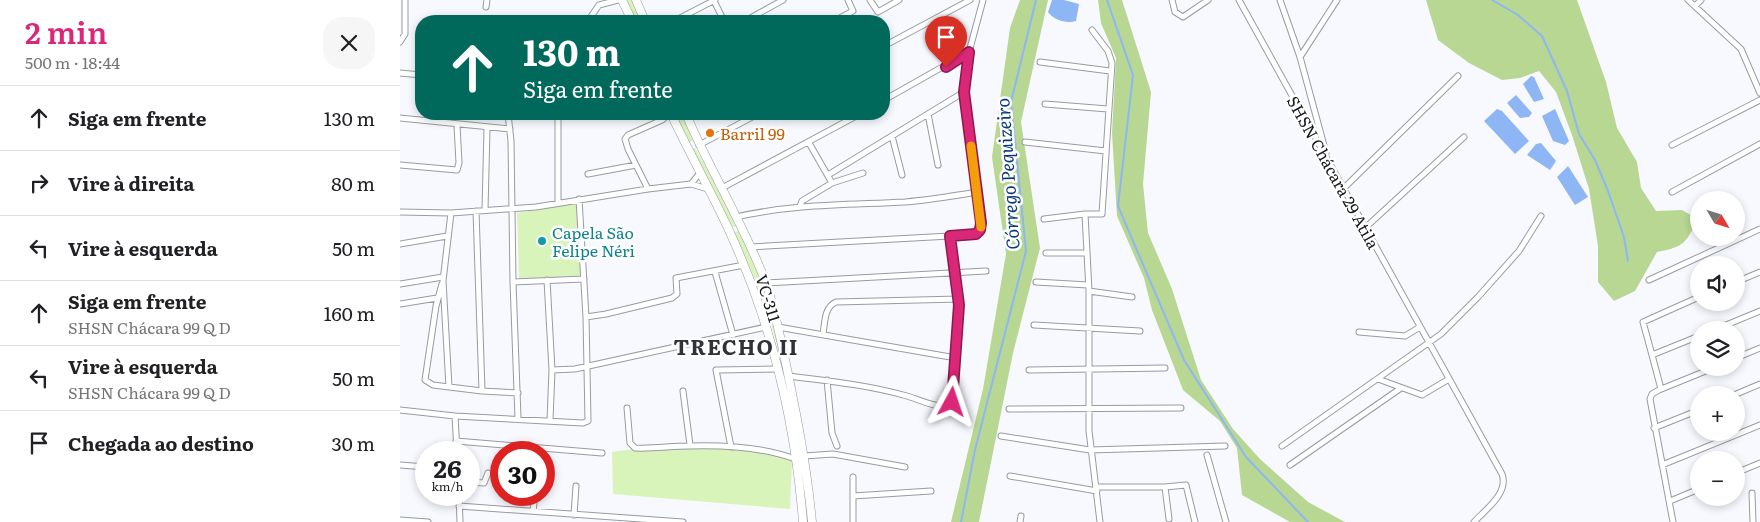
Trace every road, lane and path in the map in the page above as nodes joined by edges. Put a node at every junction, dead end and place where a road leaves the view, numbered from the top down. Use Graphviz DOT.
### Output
graph roads {
  1 [pos="406,0"];
  2 [pos="487,0"];
  3 [pos="618,0"];
  4 [pos="622,0"];
  5 [pos="636,0"];
  6 [pos="714,0"];
  7 [pos="783,0"];
  8 [pos="848,0"];
  9 [pos="870,0"];
  10 [pos="899,0"];
  11 [pos="970,0"];
  12 [pos="983,0"];
  13 [pos="1172,0"];
  14 [pos="1208,0"];
  15 [pos="1238,0"];
  16 [pos="1280,0"];
  17 [pos="1337,0"];
  18 [pos="1688,0"];
  19 [pos="1702,0"];
  20 [pos="1201,2"];
  21 [pos="1695,6"];
  22 [pos="486,7"];
  23 [pos="592,15"];
  24 [pos="629,15"];
  25 [pos="642,15"];
  26 [pos="685,15"];
  27 [pos="721,15"];
  28 [pos="756,15"];
  29 [pos="845,15"];
  30 [pos="1092,30"];
  31 [pos="400,42"];
  32 [pos="890,43"];
  33 [pos="969,52"];
  34 [pos="1300,57"];
  35 [pos="1040,62"];
  36 [pos="1110,71"];
  37 [pos="400,73"];
  38 [pos="415,74"];
  39 [pos="1458,76"];
  40 [pos="964,92"];
  41 [pos="1760,93"];
  42 [pos="890,97"];
  43 [pos="1760,100"];
  44 [pos="1045,104"];
  45 [pos="1108,109"];
  46 [pos="928,114"];
  47 [pos="400,118"];
  48 [pos="415,120"];
  49 [pos="416,120"];
  50 [pos="509,120"];
  51 [pos="558,120"];
  52 [pos="662,120"];
  53 [pos="688,120"];
  54 [pos="747,120"];
  55 [pos="849,120"];
  56 [pos="675,122"];
  57 [pos="457,125"];
  58 [pos="487,128"];
  59 [pos="510,129"];
  60 [pos="892,136"];
  61 [pos="1464,137"];
  62 [pos="1025,142"];
  63 [pos="809,143"];
  64 [pos="1760,144"];
  65 [pos="1672,145"];
  66 [pos="699,146"];
  67 [pos="688,151"];
  68 [pos="1106,152"];
  69 [pos="1328,161"];
  70 [pos="400,165"];
  71 [pos="636,165"];
  72 [pos="938,165"];
  73 [pos="700,173"];
  74 [pos="864,173"];
  75 [pos="588,174"];
  76 [pos="828,175"];
  77 [pos="902,175"];
  78 [pos="832,183"];
  79 [pos="691,184"];
  80 [pos="722,188"];
  81 [pos="1343,188"];
  82 [pos="648,189"];
  83 [pos="709,191"];
  84 [pos="977,192"];
  85 [pos="1672,192"];
  86 [pos="579,200"];
  87 [pos="558,203"];
  88 [pos="800,206"];
  89 [pos="512,209"];
  90 [pos="485,210"];
  91 [pos="476,211"];
  92 [pos="400,212"];
  93 [pos="451,213"];
  94 [pos="1085,214"];
  95 [pos="1541,216"];
  96 [pos="1044,219"];
  97 [pos="738,220"];
  98 [pos="727,226"];
  99 [pos="1365,228"];
  100 [pos="1760,229"];
  101 [pos="447,236"];
  102 [pos="950,236"];
  103 [pos="400,244"];
  104 [pos="750,247"];
  105 [pos="1046,253"];
  106 [pos="1086,253"];
  107 [pos="744,265"];
  108 [pos="715,272"];
  109 [pos="986,272"];
  110 [pos="1760,272"];
  111 [pos="957,273"];
  112 [pos="1745,278"];
  113 [pos="443,279"];
  114 [pos="547,280"];
  115 [pos="584,280"];
  116 [pos="1649,280"];
  117 [pos="513,282"];
  118 [pos="1036,282"];
  119 [pos="766,283"];
  120 [pos="400,284"];
  121 [pos="1088,285"];
  122 [pos="1089,291"];
  123 [pos="1132,297"];
  124 [pos="437,298"];
  125 [pos="959,299"];
  126 [pos="1690,301"];
  127 [pos="400,304"];
  128 [pos="1760,310"];
  129 [pos="586,316"];
  130 [pos="1735,321"];
  131 [pos="1034,325"];
  132 [pos="778,327"];
  133 [pos="1420,327"];
  134 [pos="766,328"];
  135 [pos="1089,330"];
  136 [pos="1140,331"];
  137 [pos="1359,332"];
  138 [pos="733,334"];
  139 [pos="823,334"];
  140 [pos="1690,340"];
  141 [pos="1429,344"];
  142 [pos="1760,348"];
  143 [pos="1745,354"];
  144 [pos="1652,356"];
  145 [pos="956,358"];
  146 [pos="587,365"];
  147 [pos="1165,368"];
  148 [pos="778,369"];
  149 [pos="552,370"];
  150 [pos="1029,370"];
  151 [pos="1089,370"];
  152 [pos="788,376"];
  153 [pos="1694,376"];
  154 [pos="1378,379"];
  155 [pos="1449,379"];
  156 [pos="827,380"];
  157 [pos="1760,384"];
  158 [pos="449,387"];
  159 [pos="1401,388"];
  160 [pos="1661,389"];
  161 [pos="1745,390"];
  162 [pos="482,391"];
  163 [pos="683,392"];
  164 [pos="518,393"];
  165 [pos="627,408"];
  166 [pos="1181,408"];
  167 [pos="1009,409"];
  168 [pos="400,410"];
  169 [pos="1089,410"];
  170 [pos="1690,414"];
  171 [pos="455,416"];
  172 [pos="518,418"];
  173 [pos="550,420"];
  174 [pos="1760,425"];
  175 [pos="1654,428"];
  176 [pos="1001,436"];
  177 [pos="456,441"];
  178 [pos="480,443"];
  179 [pos="690,446"];
  180 [pos="837,446"];
  181 [pos="1225,446"];
  182 [pos="1282,446"];
  183 [pos="731,447"];
  184 [pos="793,448"];
  185 [pos="1090,450"];
  186 [pos="602,453"];
  187 [pos="783,455"];
  188 [pos="1208,455"];
  189 [pos="804,456"];
  190 [pos="795,459"];
  191 [pos="1760,463"];
  192 [pos="1290,464"];
  193 [pos="400,465"];
  194 [pos="1662,465"];
  195 [pos="415,466"];
  196 [pos="905,467"];
  197 [pos="1745,469"];
  198 [pos="488,473"];
  199 [pos="1010,476"];
  200 [pos="853,477"];
  201 [pos="480,483"];
  202 [pos="576,486"];
  203 [pos="1164,487"];
  204 [pos="1096,489"];
  205 [pos="930,490"];
  206 [pos="1690,493"];
  207 [pos="1752,493"];
  208 [pos="853,496"];
  209 [pos="1670,501"];
  210 [pos="459,506"];
  211 [pos="534,506"];
  212 [pos="533,511"];
  213 [pos="574,515"];
  214 [pos="1169,519"];
  215 [pos="400,520"];
  216 [pos="648,520"];
  217 [pos="428,522"];
  218 [pos="460,522"];
  219 [pos="683,522"];
  220 [pos="803,522"];
  221 [pos="812,522"];
  222 [pos="853,522"];
  223 [pos="1100,522"];
  224 [pos="1195,522"];
  225 [pos="1226,522"];
  226 [pos="1474,522"];
  227 [pos="1674,522"];
  228 [pos="1753,522"];
  1 -- 31 [label="street"];
  2 -- 22 [label="street"];
  3 -- 23 [label="street"];
  4 -- 24 [label="main road"];
  5 -- 25 [label="main road"];
  6 -- 26 [label="street"];
  6 -- 27 [label="street"];
  7 -- 28 [label="street"];
  8 -- 29 [label="street"];
  9 -- 10 [label="street"];
  11 -- 32 [label="street"];
  12 -- 33 [label="street"];
  13 -- 20 [label="street"];
  14 -- 20 [label="street"];
  15 -- 69 [label="street, SHSN Chácara 29 Atila"];
  16 -- 34 [label="street"];
  17 -- 34 [label="street"];
  18 -- 21 [label="street"];
  19 -- 21 [label="street"];
  21 -- 41 [label="street"];
  30 -- 36 [label="street"];
  33 -- 40 [label="street"];
  33 -- 42 [label="street"];
  34 -- 69 [label="street"];
  35 -- 36 [label="street"];
  36 -- 45 [label="street"];
  37 -- 38 [label="street"];
  39 -- 81 [label="street"];
  40 -- 46 [label="street"];
  40 -- 84 [label="street"];
  43 -- 65 [label="street"];
  44 -- 45 [label="street"];
  45 -- 68 [label="street"];
  46 -- 60 [label="street"];
  46 -- 72 [label="street"];
  47 -- 48 [label="street"];
  49 -- 57 [label="street"];
  50 -- 59 [label="street"];
  51 -- 87 [label="street"];
  52 -- 56 [label="street"];
  52 -- 71 [label="street"];
  53 -- 66 [label="main road"];
  54 -- 66 [label="street"];
  55 -- 63 [label="street"];
  56 -- 67 [label="main road"];
  57 -- 58 [label="street"];
  57 -- 70 [label="street"];
  58 -- 59 [label="street"];
  58 -- 90 [label="street"];
  59 -- 89 [label="street"];
  60 -- 76 [label="street"];
  60 -- 77 [label="street"];
  61 -- 99 [label="street"];
  62 -- 68 [label="street"];
  63 -- 76 [label="street"];
  63 -- 80 [label="street"];
  64 -- 85 [label="street"];
  66 -- 67 [label="main road"];
  66 -- 80 [label="main road, VC-311"];
  67 -- 73 [label="main road"];
  68 -- 94 [label="street"];
  69 -- 81 [label="street, SHSN Chácara 29 Atila"];
  71 -- 75 [label="street"];
  71 -- 82 [label="street"];
  73 -- 79 [label="street"];
  73 -- 83 [label="main road"];
  74 -- 78 [label="street"];
  76 -- 78 [label="street"];
  78 -- 88 [label="street"];
  79 -- 82 [label="street"];
  79 -- 83 [label="street"];
  80 -- 97 [label="main road, VC-311"];
  81 -- 99 [label="street, SHSN Chácara 29 Atila"];
  82 -- 86 [label="street"];
  83 -- 98 [label="main road"];
  84 -- 88 [label="street"];
  84 -- 102 [label="street"];
  86 -- 87 [label="street"];
  86 -- 115 [label="street"];
  87 -- 89 [label="street"];
  88 -- 97 [label="street"];
  89 -- 90 [label="street"];
  89 -- 117 [label="street"];
  90 -- 91 [label="street"];
  91 -- 93 [label="street"];
  91 -- 162 [label="street"];
  92 -- 93 [label="street"];
  93 -- 101 [label="street"];
  94 -- 96 [label="street"];
  94 -- 106 [label="street"];
  95 -- 141 [label="street"];
  97 -- 98 [label="main road"];
  97 -- 104 [label="main road, VC-311"];
  98 -- 107 [label="main road"];
  99 -- 133 [label="street, SHSN Chácara 29 Atila"];
  100 -- 116 [label="street"];
  101 -- 103 [label="street"];
  101 -- 113 [label="street"];
  102 -- 104 [label="street"];
  102 -- 111 [label="street"];
  104 -- 119 [label="main road, VC-311"];
  105 -- 106 [label="street"];
  106 -- 121 [label="street"];
  107 -- 108 [label="street"];
  107 -- 134 [label="main road"];
  108 -- 129 [label="street"];
  108 -- 138 [label="street"];
  109 -- 111 [label="street"];
  110 -- 112 [label="street"];
  111 -- 119 [label="street"];
  111 -- 125 [label="street"];
  113 -- 120 [label="street"];
  113 -- 124 [label="street"];
  113 -- 158 [label="street"];
  114 -- 115 [label="street"];
  114 -- 117 [label="street"];
  114 -- 149 [label="street"];
  115 -- 129 [label="street"];
  117 -- 164 [label="street"];
  118 -- 121 [label="street"];
  119 -- 132 [label="main road, VC-311"];
  121 -- 122 [label="street"];
  122 -- 123 [label="street"];
  122 -- 135 [label="street"];
  124 -- 127 [label="street"];
  124 -- 158 [label="street"];
  125 -- 139 [label="street"];
  125 -- 145 [label="street"];
  126 -- 144 [label="street"];
  128 -- 130 [label="street"];
  129 -- 146 [label="street"];
  131 -- 135 [label="street"];
  132 -- 139 [label="street"];
  132 -- 152 [label="main road, VC-311"];
  133 -- 137 [label="street"];
  133 -- 141 [label="street, SHSN Chácara 29 Atila"];
  134 -- 138 [label="street"];
  134 -- 148 [label="main road"];
  135 -- 136 [label="street"];
  135 -- 151 [label="street"];
  138 -- 146 [label="street"];
  139 -- 145 [label="street"];
  140 -- 144 [label="street"];
  141 -- 154 [label="street"];
  141 -- 155 [label="street, SHSN Chácara 29 Atila"];
  142 -- 143 [label="street"];
  144 -- 160 [label="street"];
  145 -- 156 [label="street"];
  146 -- 149 [label="street"];
  146 -- 173 [label="street"];
  147 -- 151 [label="street"];
  148 -- 183 [label="street"];
  148 -- 184 [label="main road"];
  149 -- 173 [label="street"];
  150 -- 151 [label="street"];
  151 -- 169 [label="street"];
  152 -- 156 [label="street"];
  152 -- 189 [label="main road, VC-311"];
  153 -- 160 [label="street"];
  154 -- 159 [label="street"];
  154 -- 182 [label="street"];
  155 -- 159 [label="street"];
  155 -- 226 [label="street, SHSN Chácara 29 Atila"];
  156 -- 180 [label="street"];
  157 -- 161 [label="street"];
  158 -- 162 [label="street"];
  159 -- 192 [label="street"];
  160 -- 175 [label="street"];
  162 -- 164 [label="street"];
  163 -- 179 [label="street"];
  164 -- 172 [label="street"];
  165 -- 179 [label="street"];
  166 -- 169 [label="street"];
  167 -- 169 [label="street"];
  168 -- 171 [label="street"];
  169 -- 185 [label="street"];
  170 -- 175 [label="street"];
  171 -- 172 [label="street"];
  171 -- 177 [label="street"];
  172 -- 173 [label="street"];
  174 -- 194 [label="street"];
  175 -- 194 [label="street"];
  176 -- 185 [label="street"];
  178 -- 186 [label="street"];
  179 -- 183 [label="street"];
  181 -- 185 [label="street"];
  183 -- 187 [label="street"];
  184 -- 187 [label="street"];
  184 -- 190 [label="main road"];
  185 -- 204 [label="street"];
  187 -- 190 [label="street"];
  188 -- 225 [label="street"];
  189 -- 196 [label="street"];
  189 -- 221 [label="main road, VC-311"];
  190 -- 220 [label="main road"];
  191 -- 197 [label="street"];
  193 -- 195 [label="street"];
  194 -- 209 [label="street"];
  198 -- 201 [label="street"];
  199 -- 204 [label="street"];
  200 -- 208 [label="street"];
  202 -- 213 [label="street"];
  203 -- 204 [label="street"];
  203 -- 214 [label="street"];
  203 -- 224 [label="street"];
  204 -- 223 [label="street"];
  205 -- 208 [label="street"];
  206 -- 209 [label="street"];
  207 -- 228 [label="street"];
  208 -- 222 [label="street"];
  209 -- 227 [label="street"];
  210 -- 212 [label="street"];
  210 -- 218 [label="street"];
  211 -- 212 [label="street"];
  212 -- 213 [label="street"];
  213 -- 216 [label="street"];
  215 -- 217 [label="street"];
  216 -- 219 [label="street"];
}
